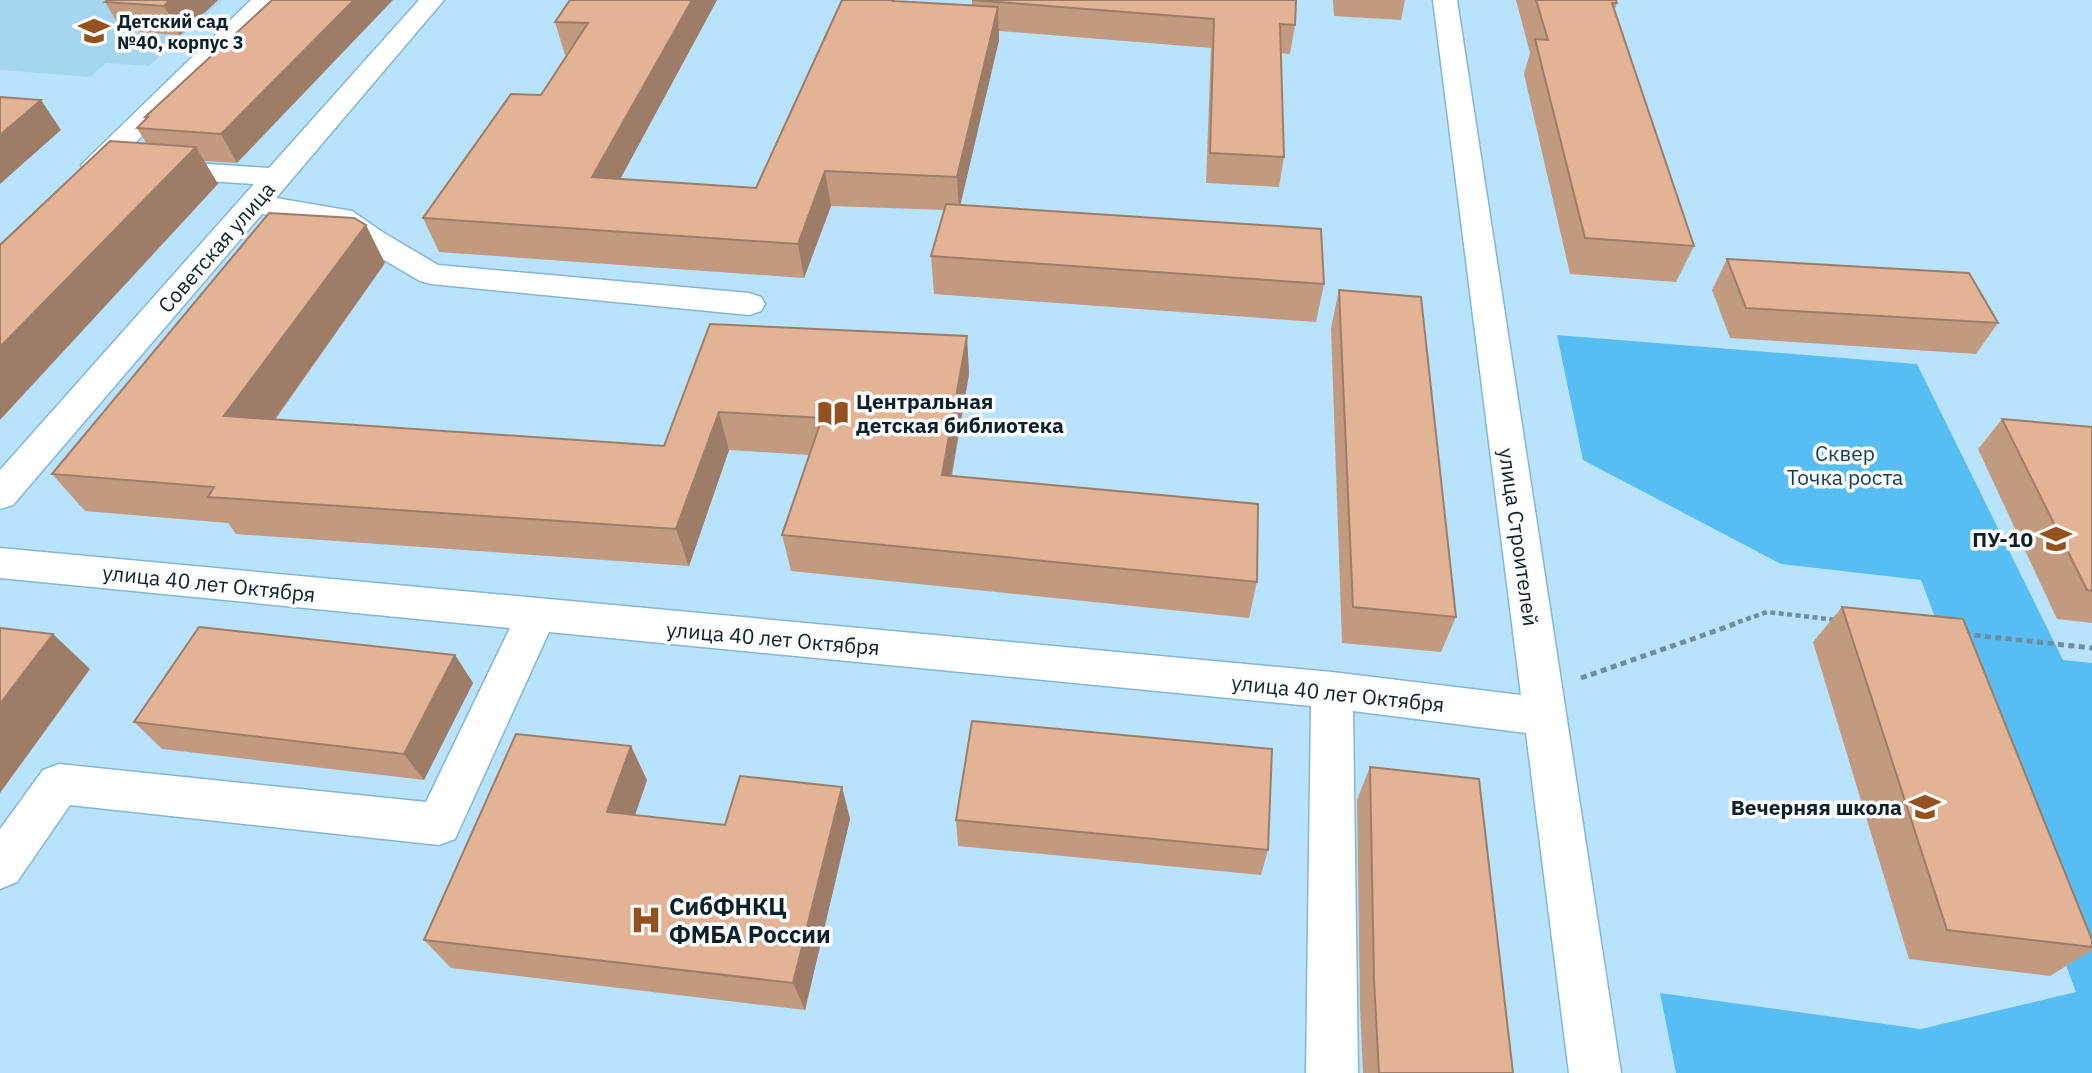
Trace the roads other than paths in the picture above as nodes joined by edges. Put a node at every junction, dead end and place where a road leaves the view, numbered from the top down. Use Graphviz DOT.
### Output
graph roads {
  1 [pos="265,0"];
  2 [pos="432,0"];
  3 [pos="1445,0"];
  4 [pos="277,177"];
  5 [pos="254,204"];
  6 [pos="749,304"];
  7 [pos="0,495"];
  8 [pos="0,563"];
  9 [pos="536,615"];
  10 [pos="1332,691"];
  11 [pos="1544,704"];
  12 [pos="0,867"];
  13 [pos="1332,1073"];
  14 [pos="1595,1073"];
  1 -- 4 [label="street"];
  2 -- 4 [label="street, Советская улица"];
  3 -- 11 [label="street, улица Строителей"];
  4 -- 5 [label="street, Советская улица"];
  5 -- 6 [label="street"];
  5 -- 7 [label="street, Советская улица"];
  8 -- 9 [label="street, улица 40 лет Октября"];
  9 -- 10 [label="street, улица 40 лет Октября"];
  9 -- 12 [label="street"];
  10 -- 11 [label="street, улица 40 лет Октября"];
  10 -- 13 [label="street"];
  11 -- 14 [label="street, улица Строителей"];
}
